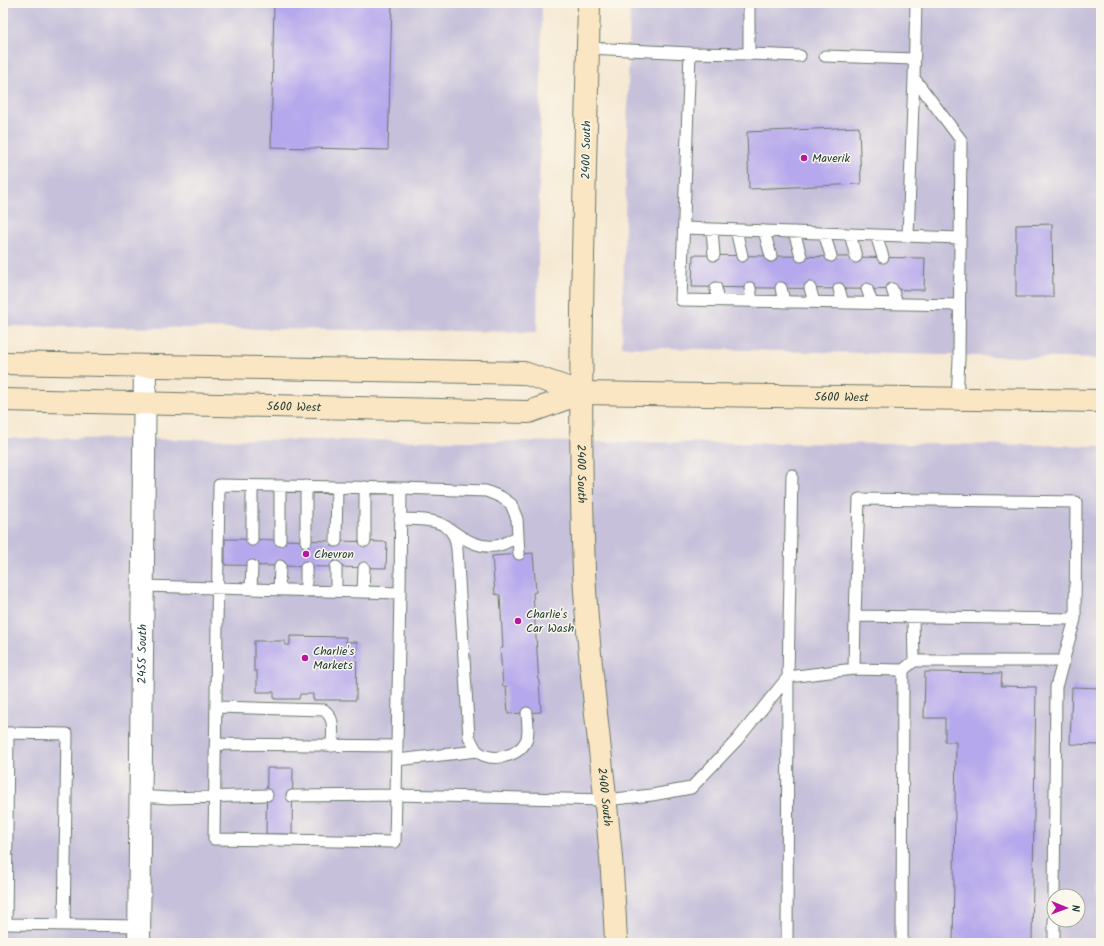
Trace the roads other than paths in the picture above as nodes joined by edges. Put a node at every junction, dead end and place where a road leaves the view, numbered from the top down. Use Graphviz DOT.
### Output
graph roads {
  1 [pos="589,3"];
  2 [pos="749,3"];
  3 [pos="916,3"];
  4 [pos="588,48"];
  5 [pos="690,53"];
  6 [pos="749,54"];
  7 [pos="800,56"];
  8 [pos="825,56"];
  9 [pos="914,58"];
  10 [pos="914,78"];
  11 [pos="684,228"];
  12 [pos="712,229"];
  13 [pos="736,230"];
  14 [pos="764,231"];
  15 [pos="794,232"];
  16 [pos="824,233"];
  17 [pos="850,234"];
  18 [pos="876,235"];
  19 [pos="908,236"];
  20 [pos="960,238"];
  21 [pos="714,255"];
  22 [pos="742,256"];
  23 [pos="771,256"];
  24 [pos="801,256"];
  25 [pos="831,256"];
  26 [pos="856,257"];
  27 [pos="883,257"];
  28 [pos="716,288"];
  29 [pos="750,288"];
  30 [pos="781,288"];
  31 [pos="810,288"];
  32 [pos="839,289"];
  33 [pos="867,289"];
  34 [pos="892,289"];
  35 [pos="717,301"];
  36 [pos="752,301"];
  37 [pos="784,302"];
  38 [pos="814,302"];
  39 [pos="843,303"];
  40 [pos="872,303"];
  41 [pos="897,304"];
  42 [pos="959,305"];
  43 [pos="3,363"];
  44 [pos="145,366"];
  45 [pos="582,393"];
  46 [pos="957,399"];
  47 [pos="3,400"];
  48 [pos="1101,401"];
  49 [pos="145,404"];
  50 [pos="792,475"];
  51 [pos="252,486"];
  52 [pos="280,486"];
  53 [pos="306,486"];
  54 [pos="337,487"];
  55 [pos="365,488"];
  56 [pos="401,488"];
  57 [pos="400,519"];
  58 [pos="448,528"];
  59 [pos="518,537"];
  60 [pos="252,540"];
  61 [pos="280,540"];
  62 [pos="306,540"];
  63 [pos="336,541"];
  64 [pos="365,541"];
  65 [pos="519,554"];
  66 [pos="252,566"];
  67 [pos="280,566"];
  68 [pos="306,567"];
  69 [pos="336,567"];
  70 [pos="364,568"];
  71 [pos="142,586"];
  72 [pos="217,588"];
  73 [pos="251,589"];
  74 [pos="279,590"];
  75 [pos="306,591"];
  76 [pos="336,591"];
  77 [pos="364,592"];
  78 [pos="400,593"];
  79 [pos="855,616"];
  80 [pos="913,617"];
  81 [pos="1075,619"];
  82 [pos="914,661"];
  83 [pos="1064,661"];
  84 [pos="854,669"];
  85 [pos="903,670"];
  86 [pos="788,677"];
  87 [pos="216,707"];
  88 [pos="527,713"];
  89 [pos="5,733"];
  90 [pos="216,744"];
  91 [pos="332,746"];
  92 [pos="397,746"];
  93 [pos="478,751"];
  94 [pos="397,760"];
  95 [pos="267,795"];
  96 [pos="396,795"];
  97 [pos="140,796"];
  98 [pos="215,796"];
  99 [pos="292,796"];
  100 [pos="605,800"];
  101 [pos="1054,888"];
  102 [pos="4,896"];
  103 [pos="64,925"];
  104 [pos="1054,928"];
  105 [pos="139,935"];
  106 [pos="616,943"];
  107 [pos="786,943"];
  108 [pos="902,943"];
  109 [pos="1054,943"];
  1 -- 4 [label="main road, 2400 South"];
  2 -- 6 [label="lane"];
  3 -- 9 [label="lane"];
  4 -- 5 [label="lane"];
  4 -- 45 [label="main road, 2400 South"];
  5 -- 6 [label="lane"];
  5 -- 11 [label="lane"];
  6 -- 7 [label="lane"];
  8 -- 9 [label="lane"];
  9 -- 10 [label="lane"];
  10 -- 19 [label="lane"];
  10 -- 20 [label="lane"];
  11 -- 12 [label="lane"];
  11 -- 35 [label="lane"];
  12 -- 13 [label="lane"];
  12 -- 21 [label="lane"];
  13 -- 14 [label="lane"];
  13 -- 22 [label="lane"];
  14 -- 15 [label="lane"];
  14 -- 23 [label="lane"];
  15 -- 16 [label="lane"];
  15 -- 24 [label="lane"];
  16 -- 17 [label="lane"];
  16 -- 25 [label="lane"];
  17 -- 18 [label="lane"];
  17 -- 26 [label="lane"];
  18 -- 19 [label="lane"];
  18 -- 27 [label="lane"];
  19 -- 20 [label="lane"];
  20 -- 42 [label="lane"];
  28 -- 35 [label="lane"];
  29 -- 36 [label="lane"];
  30 -- 37 [label="lane"];
  31 -- 38 [label="lane"];
  32 -- 39 [label="lane"];
  33 -- 40 [label="lane"];
  34 -- 41 [label="lane"];
  35 -- 36 [label="lane"];
  36 -- 37 [label="lane"];
  37 -- 38 [label="lane"];
  38 -- 39 [label="lane"];
  39 -- 40 [label="lane"];
  40 -- 41 [label="lane"];
  41 -- 42 [label="lane"];
  42 -- 46 [label="lane"];
  43 -- 44 [label="main road, 5600 West"];
  44 -- 45 [label="main road, 5600 West"];
  44 -- 49 [label="street, 2455 South"];
  45 -- 46 [label="main road, 5600 West"];
  45 -- 49 [label="main road, 5600 West"];
  45 -- 100 [label="main road, 2400 South"];
  46 -- 48 [label="main road, 5600 West"];
  47 -- 49 [label="main road, 5600 West"];
  49 -- 71 [label="street, 2455 South"];
  50 -- 86 [label="lane"];
  51 -- 52 [label="lane"];
  51 -- 60 [label="lane"];
  51 -- 72 [label="lane"];
  52 -- 53 [label="lane"];
  52 -- 61 [label="lane"];
  53 -- 54 [label="lane"];
  53 -- 62 [label="lane"];
  54 -- 55 [label="lane"];
  54 -- 63 [label="lane"];
  55 -- 56 [label="lane"];
  55 -- 64 [label="lane"];
  56 -- 57 [label="lane"];
  56 -- 59 [label="lane"];
  57 -- 58 [label="lane"];
  57 -- 78 [label="lane"];
  58 -- 59 [label="lane"];
  58 -- 93 [label="lane"];
  59 -- 65 [label="lane"];
  66 -- 73 [label="lane"];
  67 -- 74 [label="lane"];
  68 -- 75 [label="lane"];
  69 -- 76 [label="lane"];
  70 -- 77 [label="lane"];
  71 -- 72 [label="lane"];
  71 -- 97 [label="street, 2455 South"];
  72 -- 73 [label="lane"];
  72 -- 87 [label="lane"];
  73 -- 74 [label="lane"];
  74 -- 75 [label="lane"];
  75 -- 76 [label="lane"];
  76 -- 77 [label="lane"];
  77 -- 78 [label="lane"];
  78 -- 92 [label="lane"];
  79 -- 80 [label="lane"];
  79 -- 81 [label="lane"];
  79 -- 84 [label="lane"];
  80 -- 81 [label="lane"];
  80 -- 82 [label="lane"];
  81 -- 83 [label="lane"];
  82 -- 83 [label="lane"];
  82 -- 85 [label="lane"];
  83 -- 101 [label="lane"];
  84 -- 85 [label="lane"];
  84 -- 86 [label="lane"];
  85 -- 108 [label="lane"];
  86 -- 100 [label="lane"];
  86 -- 107 [label="lane"];
  87 -- 90 [label="lane"];
  87 -- 91 [label="lane"];
  88 -- 93 [label="lane"];
  89 -- 102 [label="lane"];
  89 -- 103 [label="lane"];
  90 -- 91 [label="lane"];
  90 -- 98 [label="lane"];
  91 -- 92 [label="lane"];
  92 -- 94 [label="lane"];
  93 -- 94 [label="lane"];
  94 -- 96 [label="lane"];
  95 -- 98 [label="lane"];
  96 -- 98 [label="lane"];
  96 -- 99 [label="lane"];
  96 -- 100 [label="lane"];
  97 -- 98 [label="lane"];
  97 -- 105 [label="street, 2455 South"];
  100 -- 106 [label="main road, 2400 South"];
  102 -- 103 [label="lane"];
  103 -- 105 [label="lane"];
  104 -- 109 [label="lane"];
}
